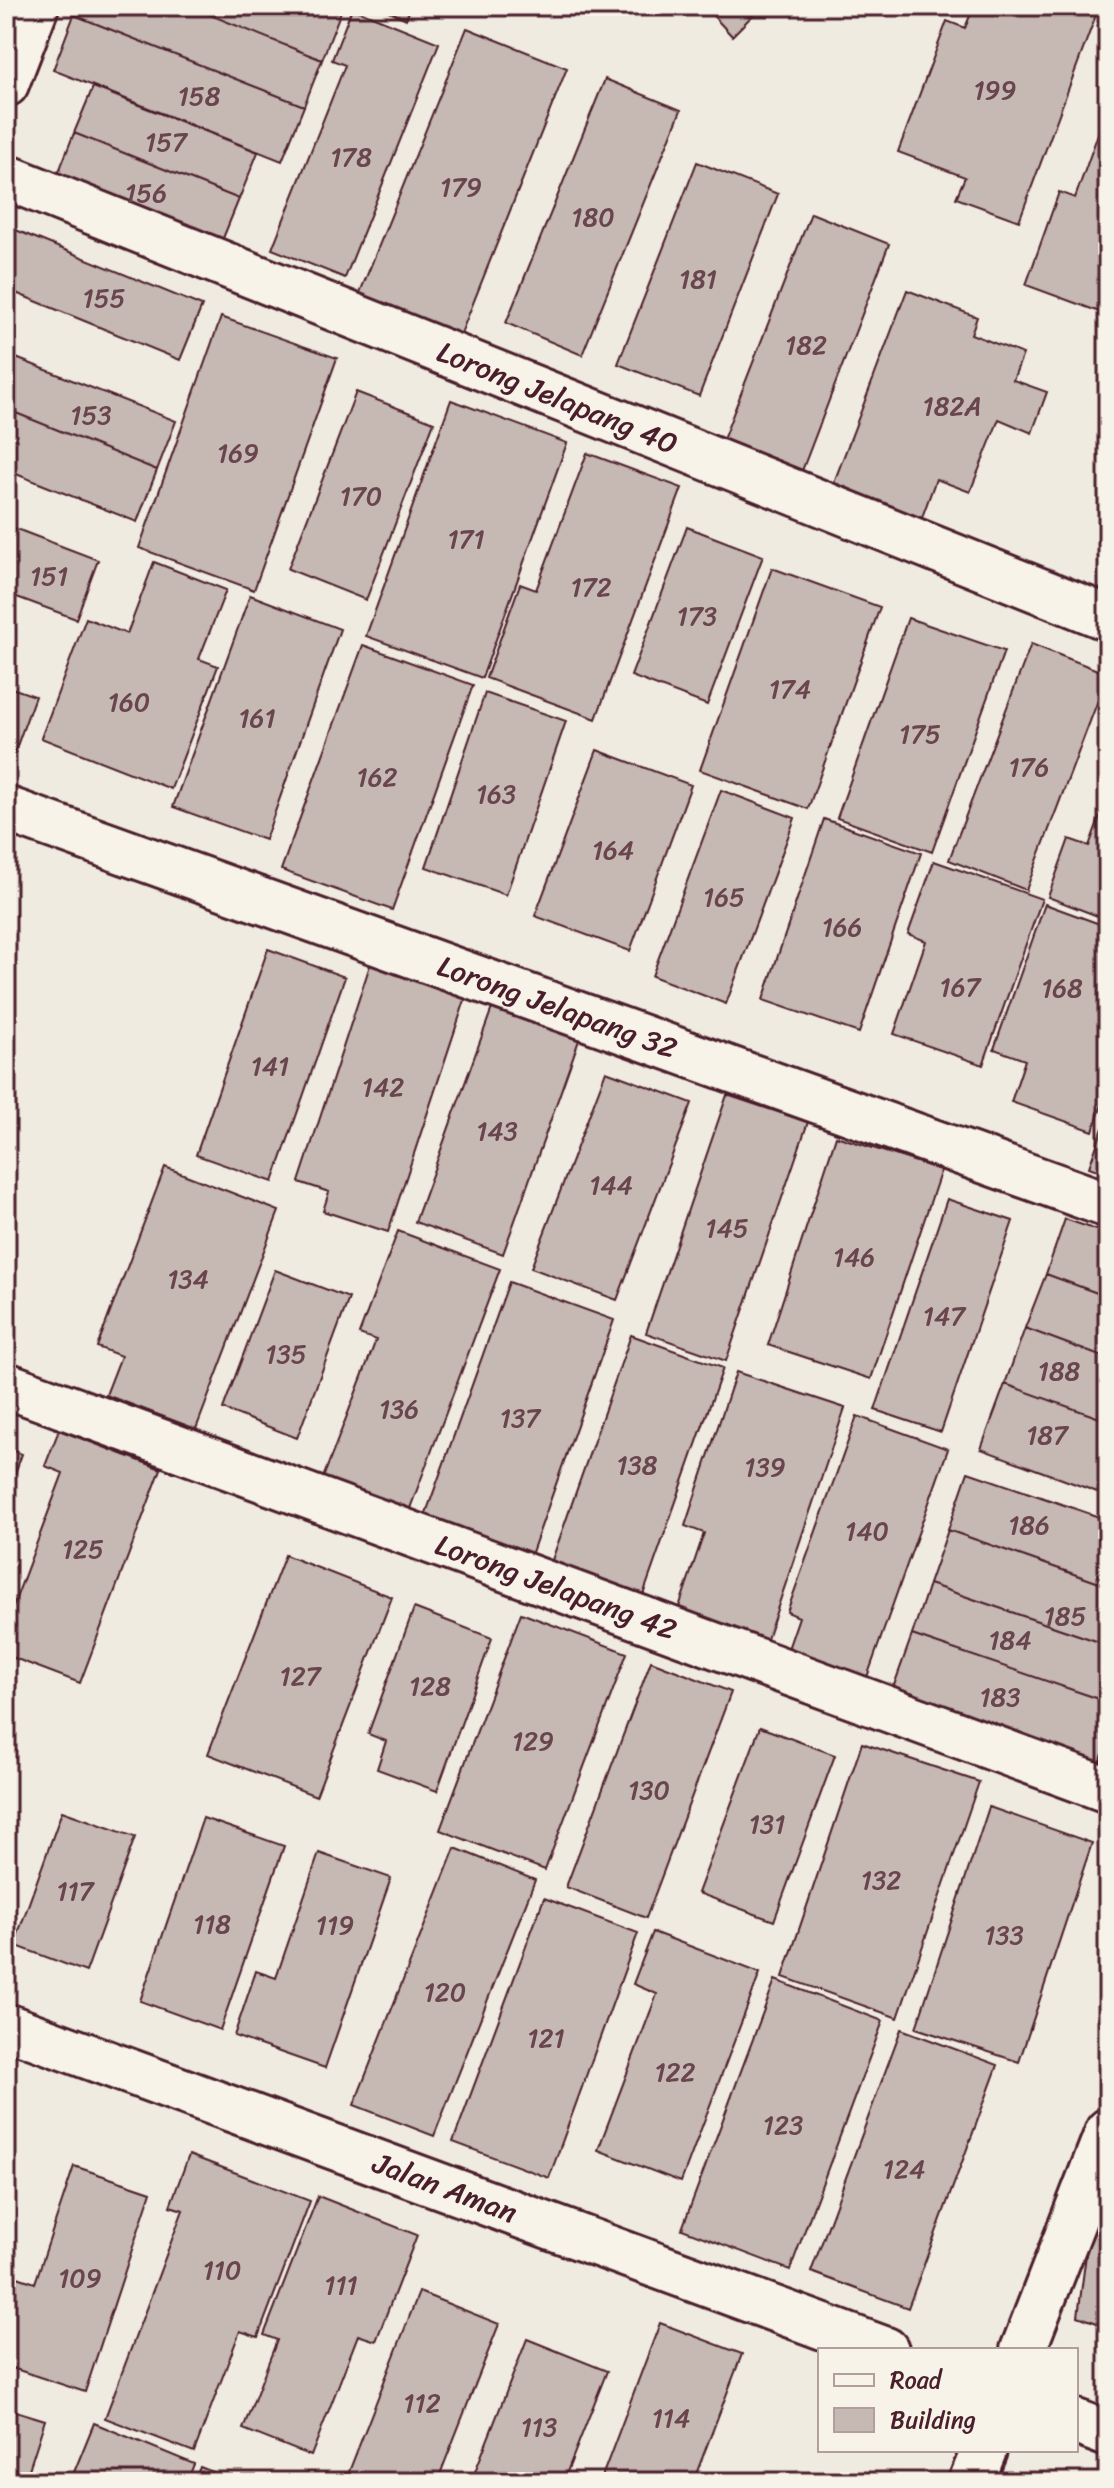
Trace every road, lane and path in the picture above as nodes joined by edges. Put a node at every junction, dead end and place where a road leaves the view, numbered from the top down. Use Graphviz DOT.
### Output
graph roads {
  1 [pos="36,6"];
  2 [pos="6,84"];
  3 [pos="6,177"];
  4 [pos="1108,618"];
  5 [pos="6,809"];
  6 [pos="1108,1205"];
  7 [pos="6,1385"];
  8 [pos="1108,1790"];
  9 [pos="6,2026"];
  10 [pos="1108,2131"];
  11 [pos="881,2348"];
  12 [pos="1024,2348"];
  13 [pos="1078,2423"];
  14 [pos="1108,2434"];
  15 [pos="983,2452"];
  16 [pos="971,2482"];
  1 -- 2 [label="street"];
  3 -- 4 [label="street, Lorong Jelapang 40"];
  5 -- 6 [label="street, Lorong Jelapang 32"];
  7 -- 8 [label="street, Lorong Jelapang 42"];
  9 -- 11 [label="street, Jalan Aman"];
  10 -- 12 [label="street"];
  13 -- 14 [label="street"];
  15 -- 16 [label="street"];
}
